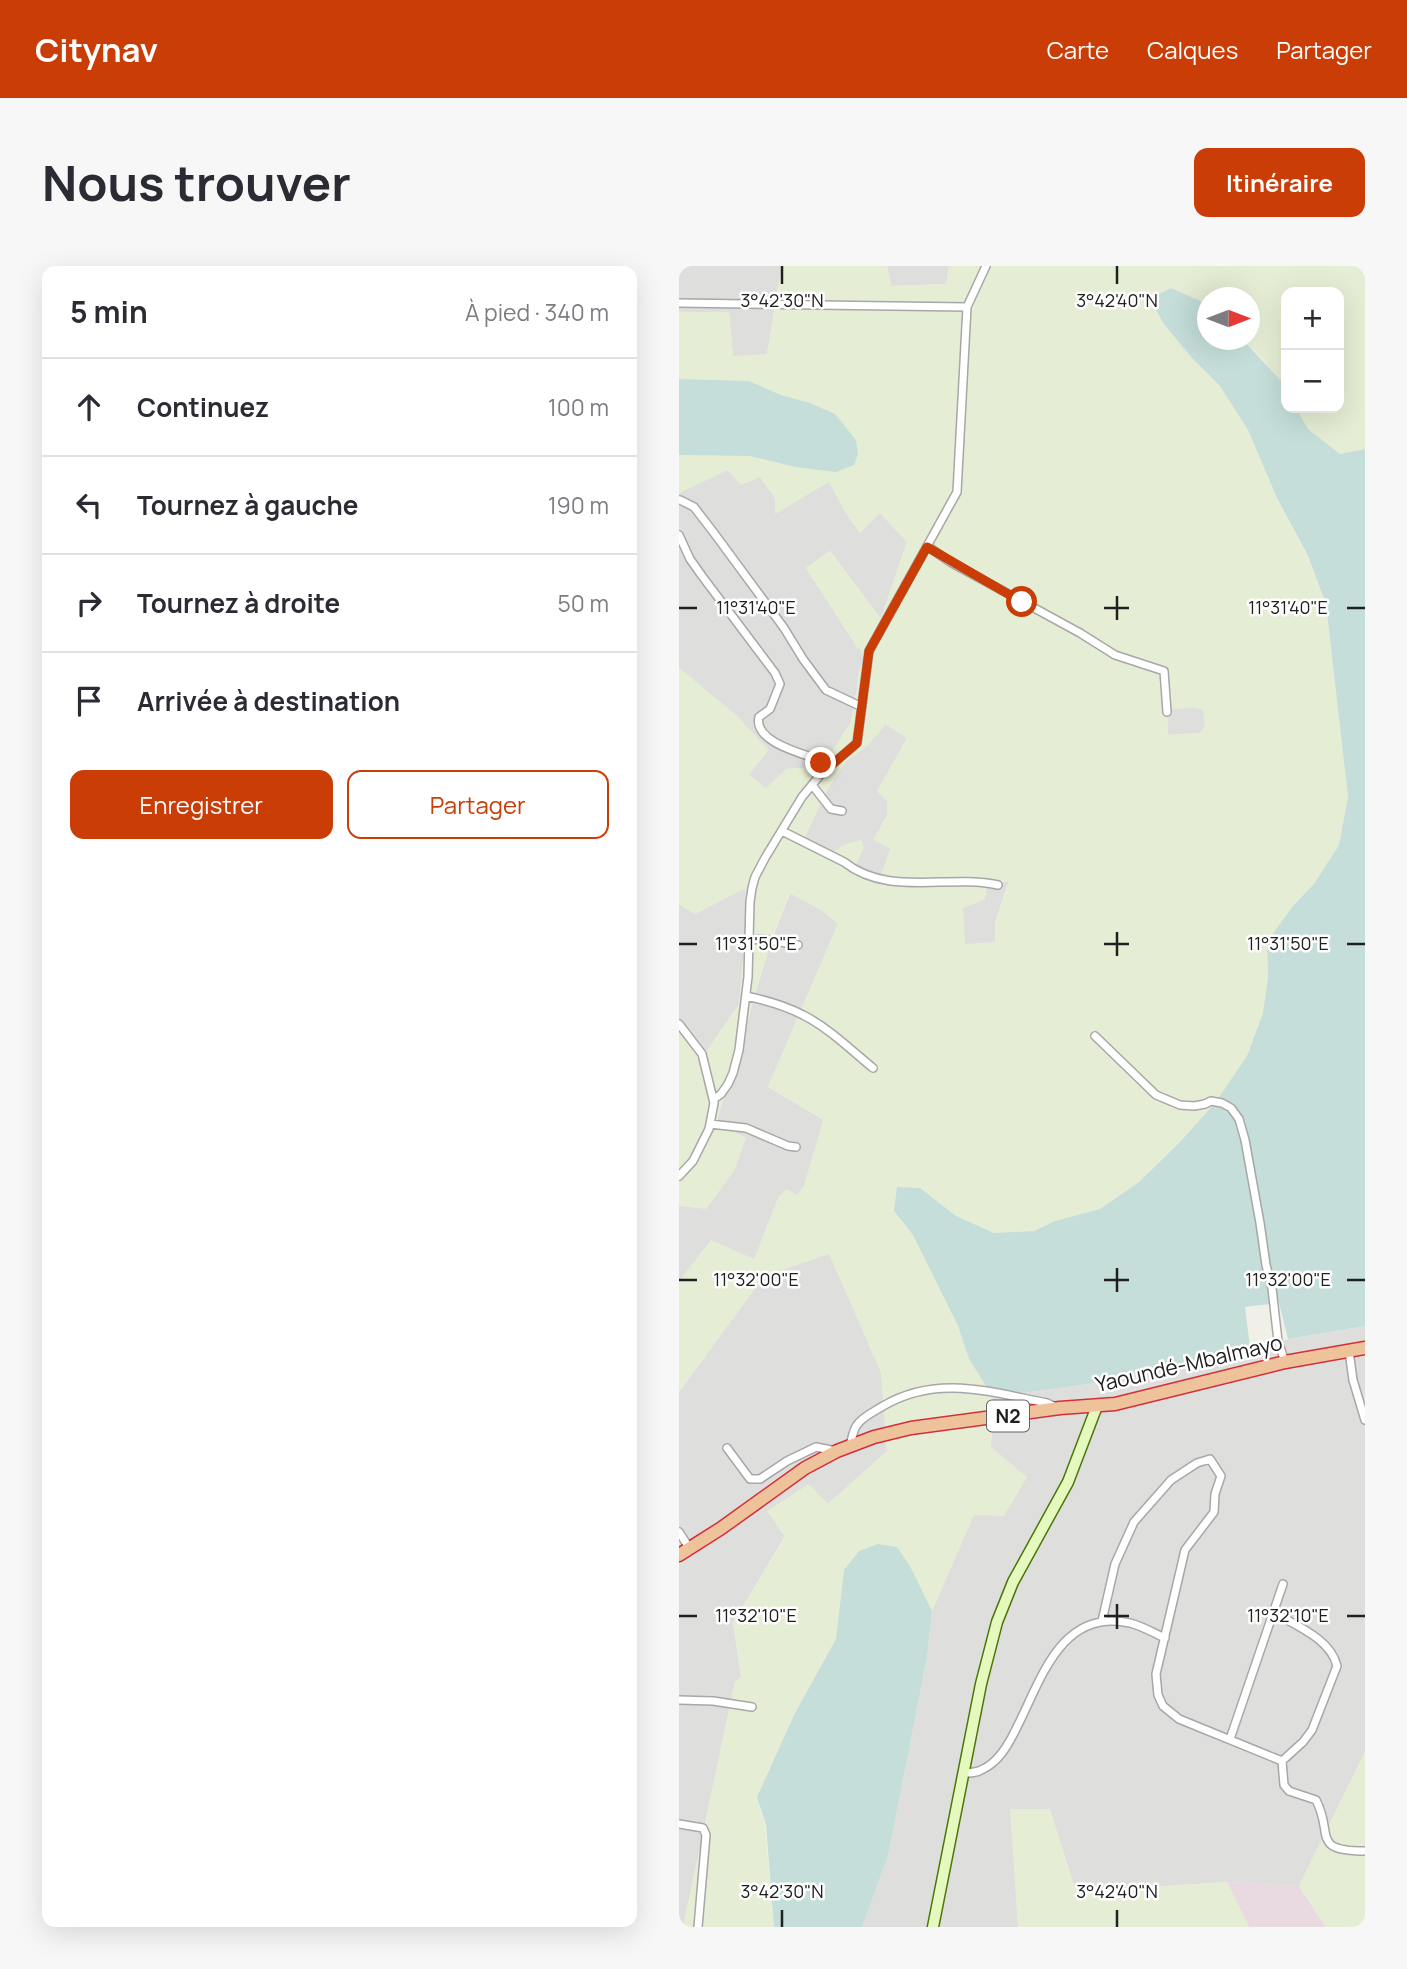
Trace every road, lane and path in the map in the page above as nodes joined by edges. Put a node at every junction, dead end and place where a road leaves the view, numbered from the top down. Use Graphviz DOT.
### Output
graph roads {
  1 [pos="986,266"];
  2 [pos="679,303"];
  3 [pos="967,307"];
  4 [pos="680,500"];
  5 [pos="679,535"];
  6 [pos="927,547"];
  7 [pos="862,707"];
  8 [pos="1167,712"];
  9 [pos="821,774"];
  10 [pos="812,785"];
  11 [pos="842,811"];
  12 [pos="782,831"];
  13 [pos="998,885"];
  14 [pos="750,940"];
  15 [pos="798,946"];
  16 [pos="746,996"];
  17 [pos="679,1024"];
  18 [pos="1095,1036"];
  19 [pos="873,1068"];
  20 [pos="714,1103"];
  21 [pos="710,1124"];
  22 [pos="796,1147"];
  23 [pos="679,1176"];
  24 [pos="1365,1348"];
  25 [pos="1349,1351"];
  26 [pos="1285,1362"];
  27 [pos="1097,1406"];
  28 [pos="1060,1408"];
  29 [pos="1365,1420"];
  30 [pos="850,1446"];
  31 [pos="727,1448"];
  32 [pos="837,1451"];
  33 [pos="679,1532"];
  34 [pos="684,1552"];
  35 [pos="1283,1584"];
  36 [pos="1273,1612"];
  37 [pos="1102,1621"];
  38 [pos="1165,1638"];
  39 [pos="679,1700"];
  40 [pos="751,1707"];
  41 [pos="1230,1739"];
  42 [pos="1282,1761"];
  43 [pos="963,1773"];
  44 [pos="679,1824"];
  45 [pos="1365,1851"];
  46 [pos="698,1927"];
  47 [pos="933,1927"];
  1 -- 3 [label="street"];
  2 -- 3 [label="street"];
  3 -- 6 [label="street"];
  4 -- 7 [label="street"];
  5 -- 9 [label="street"];
  6 -- 7 [label="street"];
  6 -- 8 [label="street"];
  7 -- 9 [label="street"];
  9 -- 10 [label="street"];
  10 -- 11 [label="street"];
  10 -- 12 [label="street"];
  12 -- 13 [label="street"];
  12 -- 14 [label="street"];
  14 -- 15 [label="street"];
  14 -- 16 [label="street"];
  16 -- 19 [label="street"];
  16 -- 20 [label="street"];
  17 -- 20 [label="street"];
  18 -- 26 [label="street"];
  20 -- 21 [label="street"];
  21 -- 22 [label="street"];
  21 -- 23 [label="street"];
  24 -- 25 [label="highway, Yaoundé-Mbalmayo / N2"];
  25 -- 26 [label="highway, Yaoundé-Mbalmayo / N2"];
  25 -- 29 [label="street"];
  26 -- 27 [label="highway, Yaoundé-Mbalmayo / N2"];
  27 -- 28 [label="highway, Yaoundé-Mbalmayo / N2"];
  27 -- 43 [label="main road"];
  28 -- 30 [label="highway, Yaoundé-Mbalmayo / N2"];
  28 -- 30 [label="street"];
  30 -- 32 [label="highway, Yaoundé-Mbalmayo / N2"];
  31 -- 32 [label="street"];
  32 -- 34 [label="highway, Yaoundé-Mbalmayo / N2"];
  33 -- 34 [label="street"];
  35 -- 36 [label="street"];
  36 -- 41 [label="street"];
  36 -- 42 [label="street"];
  37 -- 38 [label="street"];
  37 -- 38 [label="street"];
  37 -- 43 [label="street"];
  38 -- 41 [label="street"];
  39 -- 40 [label="street"];
  41 -- 42 [label="street"];
  42 -- 45 [label="street"];
  43 -- 47 [label="main road"];
  44 -- 46 [label="street"];
}
